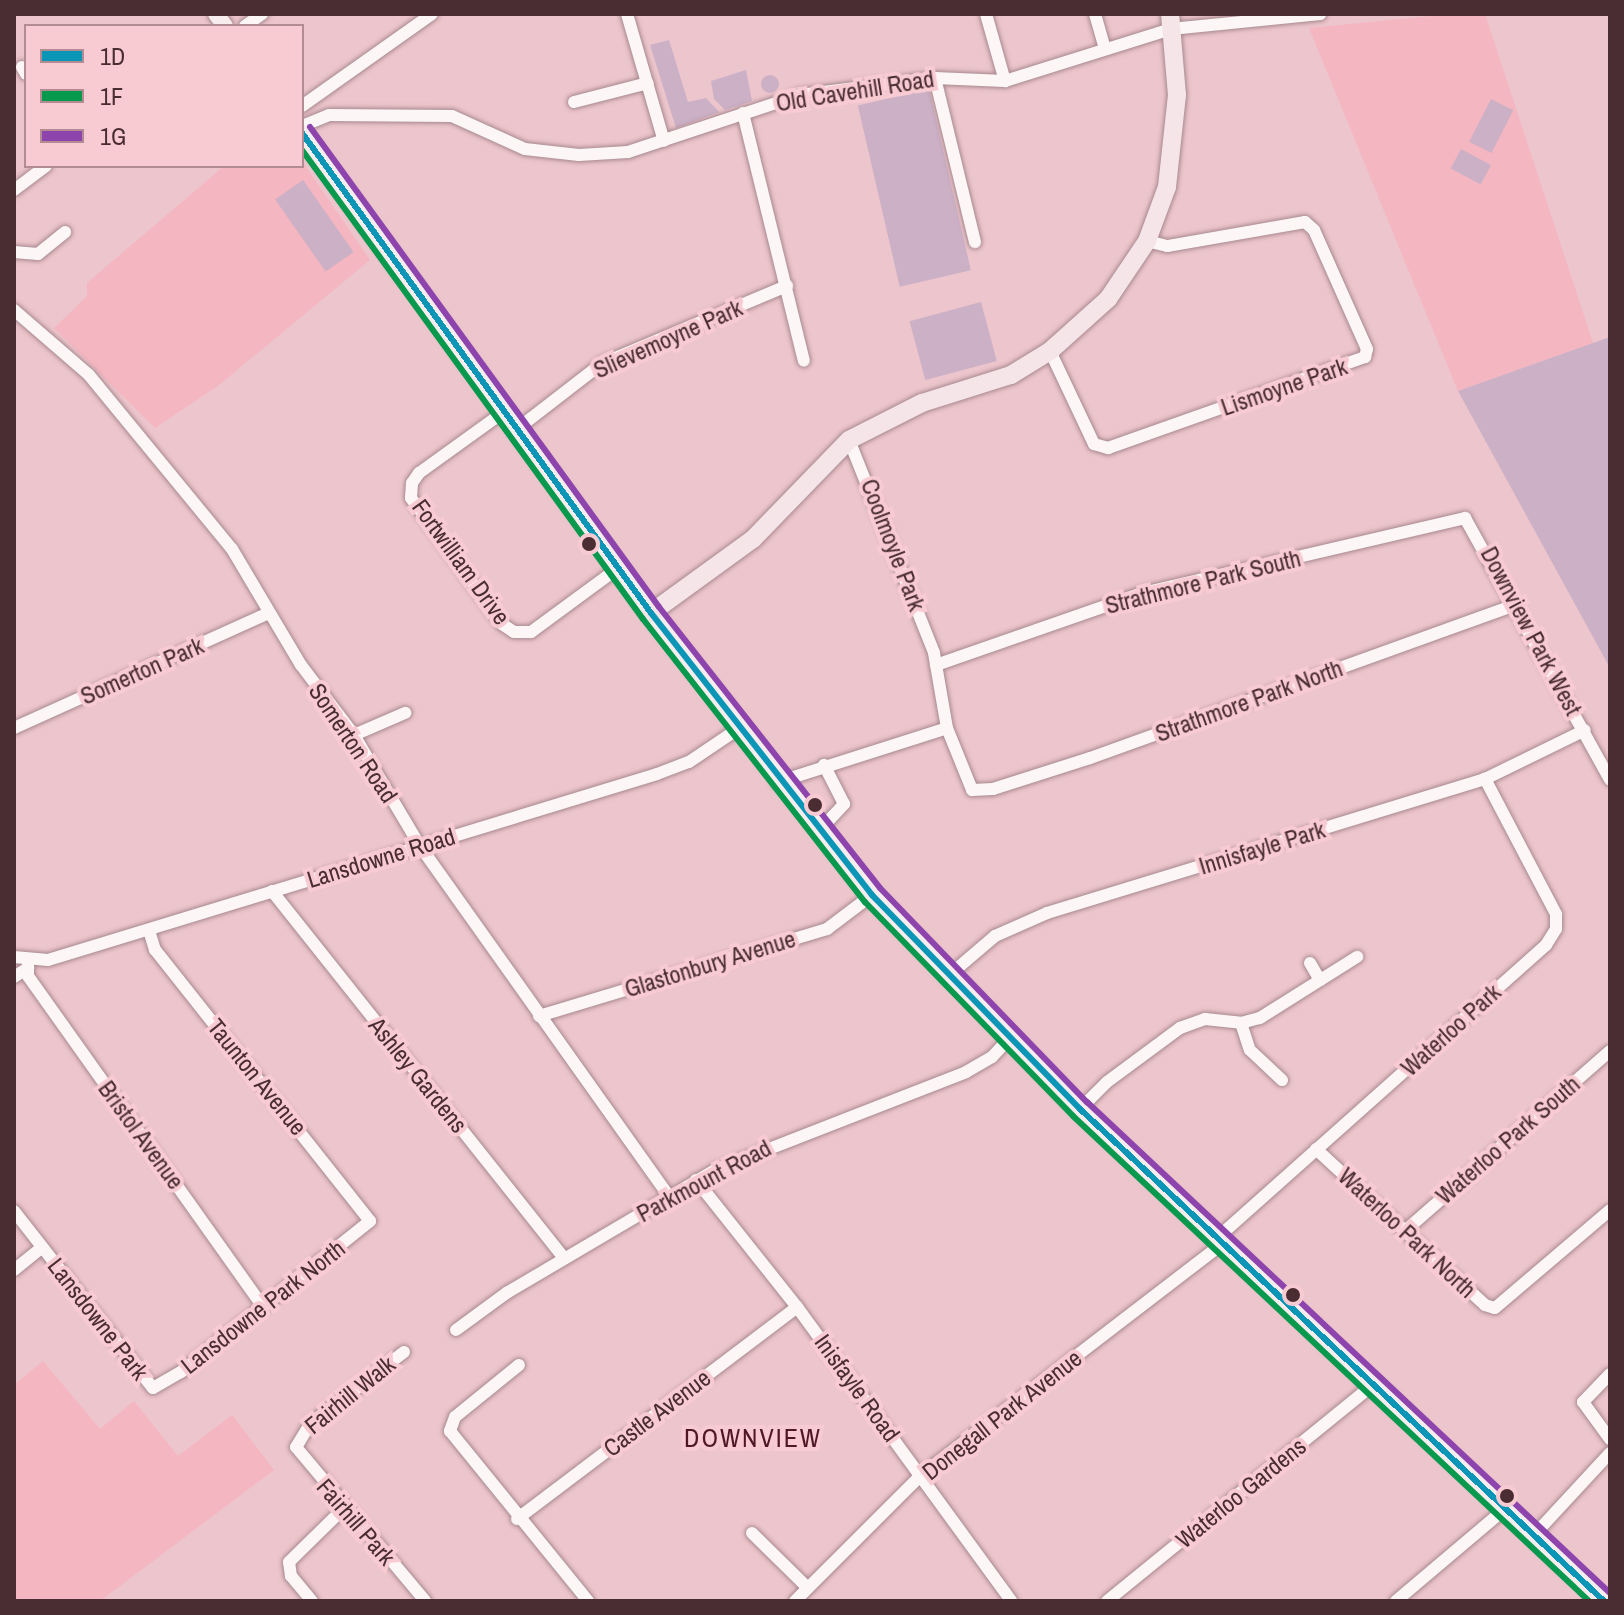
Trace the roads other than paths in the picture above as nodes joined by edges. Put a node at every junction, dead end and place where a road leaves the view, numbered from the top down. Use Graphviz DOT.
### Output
graph roads {
  1 [pos="432,14"];
  2 [pos="627,14"];
  3 [pos="986,14"];
  4 [pos="1095,14"];
  5 [pos="1320,14"];
  6 [pos="1170,22"];
  7 [pos="1105,49"];
  8 [pos="935,78"];
  9 [pos="1005,81"];
  10 [pos="648,83"];
  11 [pos="574,102"];
  12 [pos="304,105"];
  13 [pos="743,113"];
  14 [pos="304,125"];
  15 [pos="304,136"];
  16 [pos="664,141"];
  17 [pos="43,168"];
  18 [pos="14,190"];
  19 [pos="65,232"];
  20 [pos="1147,241"];
  21 [pos="975,242"];
  22 [pos="14,252"];
  23 [pos="787,286"];
  24 [pos="14,310"];
  25 [pos="1050,351"];
  26 [pos="804,361"];
  27 [pos="505,411"];
  28 [pos="517,429"];
  29 [pos="849,440"];
  30 [pos="1473,525"];
  31 [pos="618,568"];
  32 [pos="1516,605"];
  33 [pos="269,613"];
  34 [pos="651,613"];
  35 [pos="935,659"];
  36 [pos="405,713"];
  37 [pos="14,728"];
  38 [pos="947,728"];
  39 [pos="738,729"];
  40 [pos="1585,730"];
  41 [pos="354,735"];
  42 [pos="824,765"];
  43 [pos="1485,779"];
  44 [pos="1610,780"];
  45 [pos="778,782"];
  46 [pos="980,791"];
  47 [pos="819,831"];
  48 [pos="420,846"];
  49 [pos="272,891"];
  50 [pos="872,895"];
  51 [pos="149,930"];
  52 [pos="14,957"];
  53 [pos="1357,957"];
  54 [pos="1310,963"];
  55 [pos="28,964"];
  56 [pos="14,977"];
  57 [pos="947,977"];
  58 [pos="1320,980"];
  59 [pos="539,1016"];
  60 [pos="1241,1023"];
  61 [pos="1008,1040"];
  62 [pos="1610,1051"];
  63 [pos="1282,1080"];
  64 [pos="1080,1109"];
  65 [pos="1316,1149"];
  66 [pos="696,1180"];
  67 [pos="669,1197"];
  68 [pos="1610,1210"];
  69 [pos="14,1211"];
  70 [pos="370,1221"];
  71 [pos="1406,1230"];
  72 [pos="1219,1241"];
  73 [pos="42,1247"];
  74 [pos="564,1258"];
  75 [pos="14,1270"];
  76 [pos="263,1307"];
  77 [pos="797,1307"];
  78 [pos="456,1330"];
  79 [pos="404,1352"];
  80 [pos="519,1365"];
  81 [pos="1610,1374"];
  82 [pos="1374,1384"];
  83 [pos="153,1388"];
  84 [pos="1610,1439"];
  85 [pos="298,1440"];
  86 [pos="1610,1453"];
  87 [pos="921,1475"];
  88 [pos="1506,1508"];
  89 [pos="343,1509"];
  90 [pos="517,1519"];
  91 [pos="752,1533"];
  92 [pos="1535,1534"];
  93 [pos="808,1588"];
  94 [pos="312,1601"];
  95 [pos="425,1601"];
  96 [pos="588,1601"];
  97 [pos="795,1601"];
  98 [pos="1011,1601"];
  99 [pos="1107,1601"];
  100 [pos="1396,1601"];
  101 [pos="1604,1601"];
  1 -- 12 [label="street"];
  2 -- 10 [label="street"];
  3 -- 9 [label="street"];
  4 -- 7 [label="street"];
  5 -- 6 [label="street, Old Cavehill Road"];
  6 -- 7 [label="street, Old Cavehill Road"];
  6 -- 20 [label="highway"];
  7 -- 9 [label="street, Old Cavehill Road"];
  8 -- 9 [label="street, Old Cavehill Road"];
  8 -- 13 [label="street, Old Cavehill Road"];
  8 -- 21 [label="street"];
  10 -- 11 [label="street"];
  10 -- 16 [label="street"];
  13 -- 16 [label="street, Old Cavehill Road"];
  13 -- 23 [label="street"];
  14 -- 16 [label="street, Old Cavehill Road"];
  15 -- 27 [label="main road"];
  17 -- 18 [label="street"];
  19 -- 22 [label="street"];
  20 -- 25 [label="highway"];
  20 -- 25 [label="street, Lismoyne Park"];
  23 -- 26 [label="street"];
  23 -- 28 [label="street, Slievemoyne Park"];
  24 -- 33 [label="street, Somerton Road"];
  25 -- 29 [label="highway"];
  27 -- 28 [label="main road"];
  27 -- 31 [label="street, Fortwilliam Drive"];
  28 -- 31 [label="main road"];
  29 -- 34 [label="highway"];
  29 -- 35 [label="street, Coolmoyle Park"];
  30 -- 32 [label="street, Downview Park West"];
  30 -- 35 [label="street, Strathmore Park South"];
  31 -- 34 [label="main road"];
  32 -- 40 [label="street, Downview Park West"];
  32 -- 46 [label="street, Strathmore Park North"];
  33 -- 37 [label="street, Somerton Park"];
  33 -- 41 [label="street, Somerton Road"];
  34 -- 39 [label="main road"];
  35 -- 38 [label="street, Coolmoyle Park"];
  36 -- 41 [label="street"];
  38 -- 42 [label="street"];
  38 -- 46 [label="street, Coolmoyle Park"];
  39 -- 45 [label="main road"];
  39 -- 48 [label="street, Lansdowne Road"];
  40 -- 43 [label="street, Innisfayle Park"];
  40 -- 44 [label="street, Downview Park West"];
  41 -- 48 [label="street, Somerton Road"];
  42 -- 45 [label="street"];
  42 -- 47 [label="street"];
  43 -- 57 [label="street, Innisfayle Park"];
  43 -- 65 [label="street, Waterloo Park"];
  45 -- 47 [label="main road"];
  47 -- 50 [label="main road"];
  48 -- 49 [label="street, Lansdowne Road"];
  48 -- 59 [label="street, Somerton Road"];
  49 -- 51 [label="street, Lansdowne Road"];
  49 -- 74 [label="street, Ashley Gardens"];
  50 -- 57 [label="main road"];
  50 -- 59 [label="street, Glastonbury Avenue"];
  51 -- 55 [label="street, Lansdowne Road"];
  51 -- 70 [label="street, Taunton Avenue"];
  52 -- 55 [label="street, Lansdowne Road"];
  53 -- 58 [label="street"];
  54 -- 58 [label="street"];
  55 -- 56 [label="street"];
  55 -- 76 [label="street, Bristol Avenue"];
  57 -- 61 [label="main road"];
  58 -- 60 [label="street"];
  59 -- 67 [label="street, Somerton Road"];
  60 -- 63 [label="street"];
  60 -- 64 [label="street"];
  61 -- 64 [label="main road"];
  61 -- 66 [label="street, Parkmount Road"];
  62 -- 71 [label="street, Waterloo Park South"];
  64 -- 72 [label="main road"];
  65 -- 71 [label="street, Waterloo Park North"];
  65 -- 72 [label="street, Waterloo Park"];
  66 -- 67 [label="street, Parkmount Road"];
  66 -- 77 [label="street, Inisfayle Road"];
  67 -- 74 [label="street, Parkmount Road"];
  68 -- 71 [label="street, Waterloo Park North"];
  69 -- 73 [label="street, Lansdowne Park"];
  70 -- 76 [label="street, Lansdowne Park North"];
  72 -- 82 [label="main road"];
  72 -- 87 [label="street, Donegall Park Avenue"];
  73 -- 75 [label="street"];
  73 -- 83 [label="street, Lansdowne Park"];
  74 -- 78 [label="street, Parkmount Road"];
  76 -- 83 [label="street, Lansdowne Park North"];
  77 -- 87 [label="street, Inisfayle Road"];
  77 -- 90 [label="street, Castle Avenue"];
  79 -- 85 [label="street, Fairhill Walk"];
  80 -- 90 [label="street"];
  81 -- 84 [label="street"];
  82 -- 88 [label="main road"];
  82 -- 99 [label="street, Waterloo Gardens"];
  85 -- 89 [label="street, Fairhill Park"];
  86 -- 92 [label="street"];
  87 -- 93 [label="street, Donegall Park Avenue"];
  87 -- 98 [label="street, Inisfayle Road"];
  88 -- 92 [label="main road"];
  88 -- 100 [label="street"];
  89 -- 94 [label="street"];
  89 -- 95 [label="street, Fairhill Park"];
  90 -- 96 [label="street"];
  91 -- 93 [label="street"];
  92 -- 101 [label="main road"];
  93 -- 97 [label="street, Donegall Park Avenue"];
}
